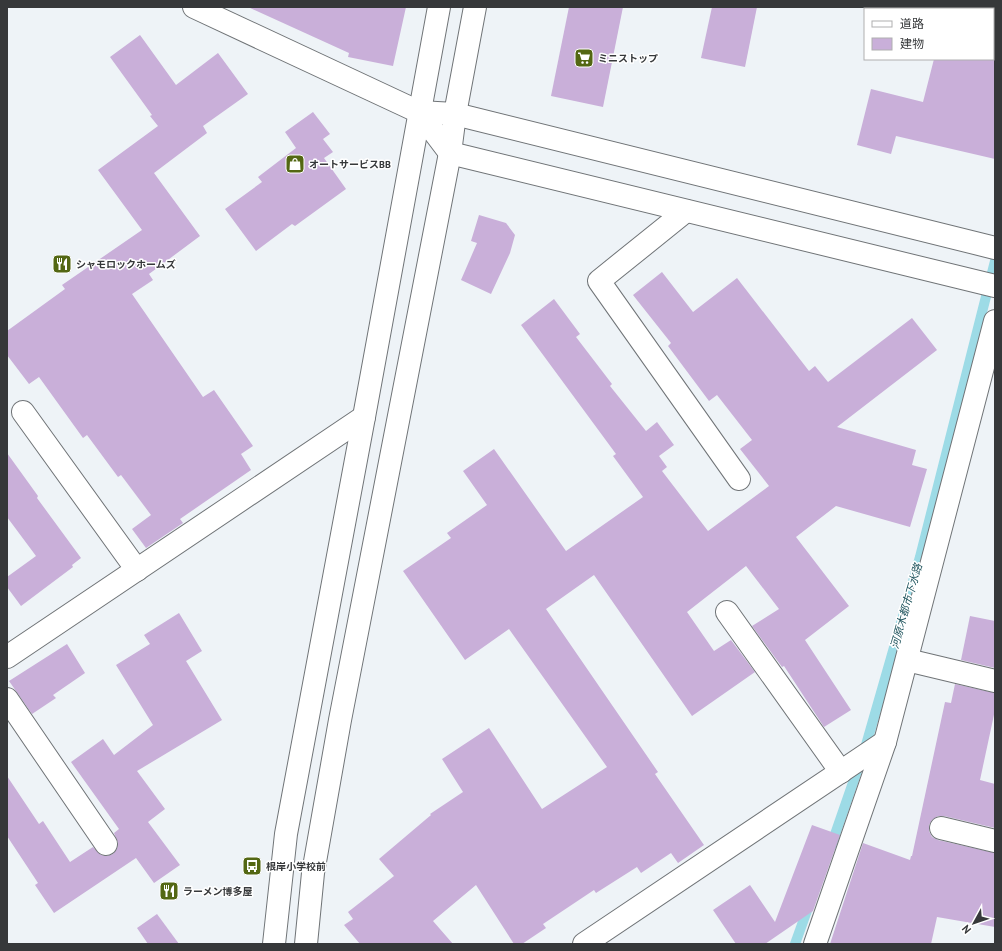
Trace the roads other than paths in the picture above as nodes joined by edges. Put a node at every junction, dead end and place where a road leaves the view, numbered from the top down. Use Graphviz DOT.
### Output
graph roads {
  1 [pos="194,7"];
  2 [pos="439,7"];
  3 [pos="475,7"];
  4 [pos="419,112"];
  5 [pos="455,114"];
  6 [pos="450,153"];
  7 [pos="686,211"];
  8 [pos="995,248"];
  9 [pos="995,286"];
  10 [pos="995,321"];
  11 [pos="23,412"];
  12 [pos="364,417"];
  13 [pos="739,479"];
  14 [pos="136,570"];
  15 [pos="727,612"];
  16 [pos="7,657"];
  17 [pos="907,660"];
  18 [pos="995,680"];
  19 [pos="7,699"];
  20 [pos="885,742"];
  21 [pos="841,772"];
  22 [pos="941,828"];
  23 [pos="995,841"];
  24 [pos="106,844"];
  25 [pos="274,944"];
  26 [pos="306,944"];
  27 [pos="584,944"];
  28 [pos="815,944"];
  1 -- 4 [label="street"];
  2 -- 4 [label="street"];
  3 -- 5 [label="street"];
  4 -- 5 [label="street"];
  4 -- 6 [label="street"];
  4 -- 12 [label="street"];
  5 -- 6 [label="street"];
  5 -- 8 [label="street"];
  6 -- 7 [label="street"];
  6 -- 26 [label="street"];
  7 -- 9 [label="street"];
  7 -- 13 [label="street"];
  10 -- 17 [label="street"];
  11 -- 14 [label="street"];
  12 -- 14 [label="street"];
  12 -- 25 [label="street"];
  14 -- 16 [label="street"];
  15 -- 21 [label="street"];
  17 -- 18 [label="street"];
  17 -- 20 [label="street"];
  19 -- 24 [label="street"];
  20 -- 21 [label="street"];
  20 -- 28 [label="street"];
  21 -- 27 [label="street"];
  22 -- 23 [label="street"];
}
